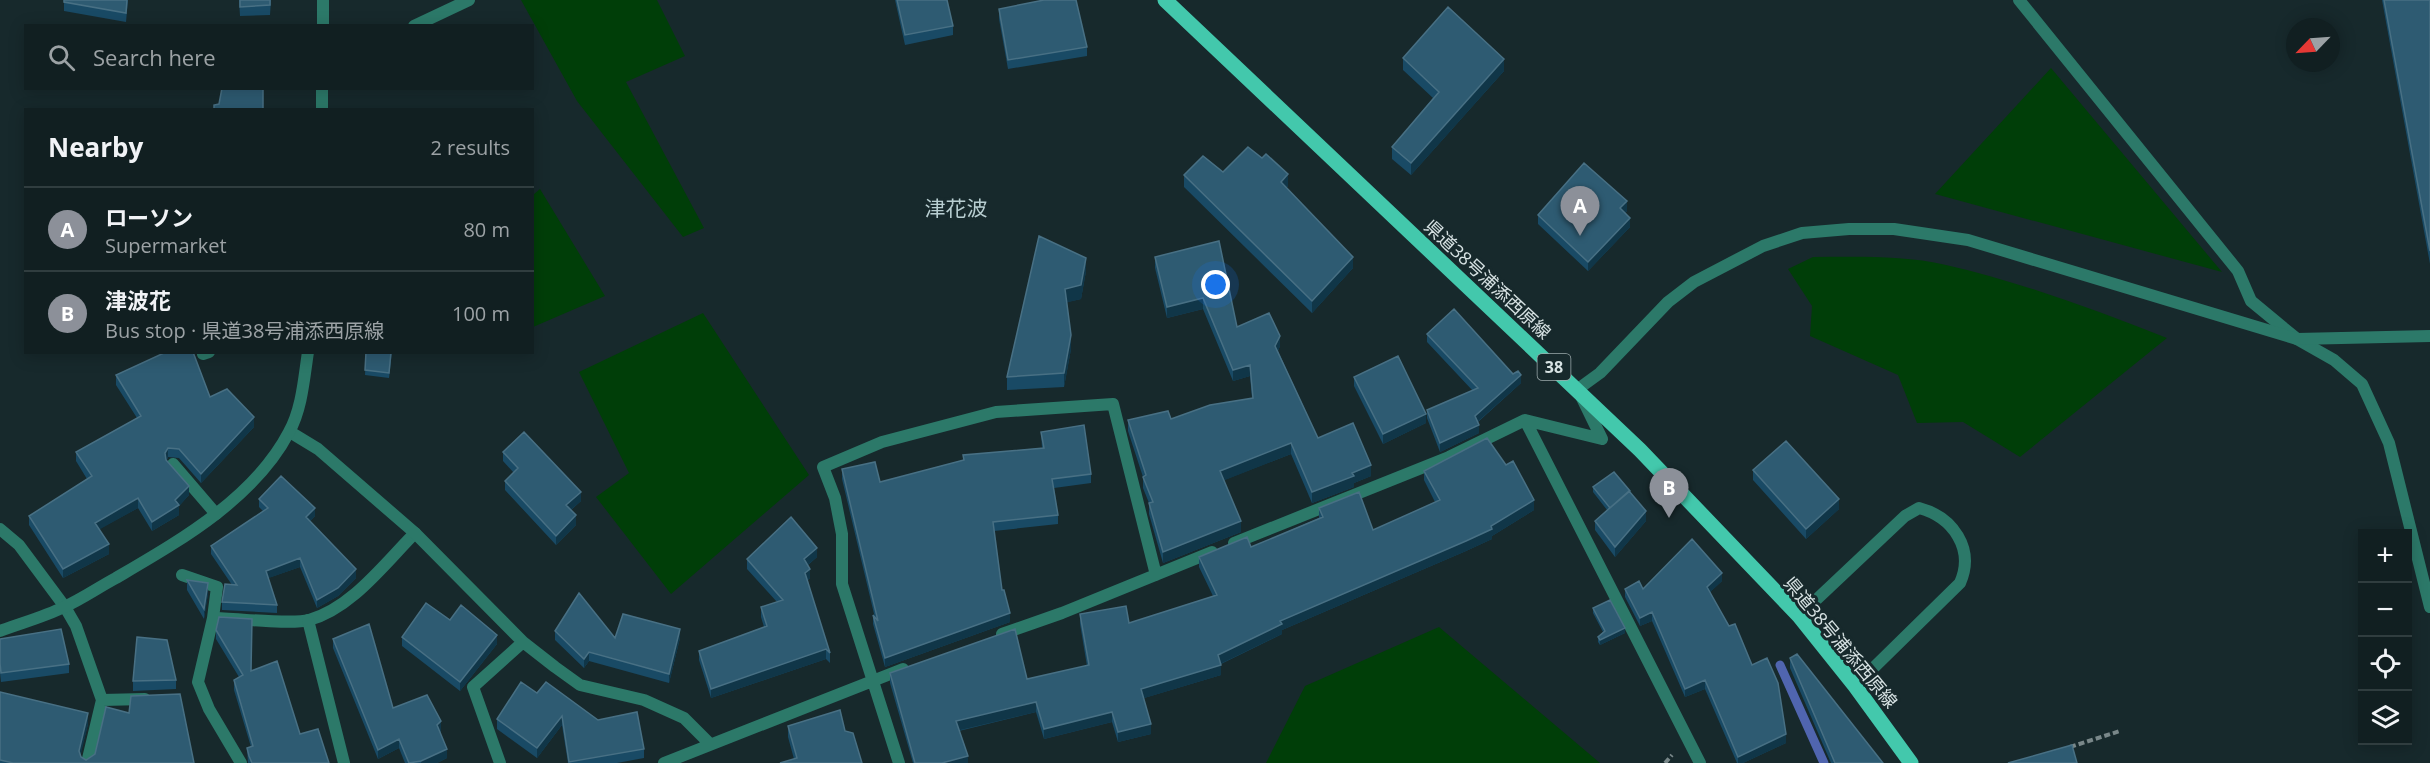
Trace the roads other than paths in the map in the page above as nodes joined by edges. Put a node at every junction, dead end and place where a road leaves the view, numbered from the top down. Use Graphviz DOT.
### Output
graph roads {
  1 [pos="323,0"];
  2 [pos="469,0"];
  3 [pos="1165,0"];
  4 [pos="2019,0"];
  5 [pos="323,24"];
  6 [pos="418,24"];
  7 [pos="322,90"];
  8 [pos="322,108"];
  9 [pos="2430,336"];
  10 [pos="2297,339"];
  11 [pos="308,354"];
  12 [pos="1578,389"];
  13 [pos="1526,420"];
  14 [pos="290,432"];
  15 [pos="173,464"];
  16 [pos="216,514"];
  17 [pos="0,529"];
  18 [pos="414,533"];
  19 [pos="182,574"];
  20 [pos="1156,575"];
  21 [pos="64,607"];
  22 [pos="2430,607"];
  23 [pos="1799,616"];
  24 [pos="213,618"];
  25 [pos="308,620"];
  26 [pos="0,631"];
  27 [pos="985,640"];
  28 [pos="523,642"];
  29 [pos="918,664"];
  30 [pos="873,680"];
  31 [pos="1855,686"];
  32 [pos="161,698"];
  33 [pos="102,700"];
  34 [pos="709,743"];
  35 [pos="87,763"];
  36 [pos="241,763"];
  37 [pos="344,763"];
  38 [pos="500,763"];
  39 [pos="664,763"];
  40 [pos="899,763"];
  41 [pos="1700,763"];
  42 [pos="1911,763"];
  1 -- 5 [label="street"];
  2 -- 6 [label="street"];
  3 -- 12 [label="main road, 県道38号浦添西原線 / 38"];
  4 -- 10 [label="street"];
  7 -- 8 [label="street"];
  9 -- 10 [label="street"];
  10 -- 12 [label="street"];
  10 -- 22 [label="street"];
  11 -- 14 [label="street"];
  12 -- 13 [label="street"];
  12 -- 23 [label="main road, 県道38号浦添西原線 / 38"];
  13 -- 20 [label="street"];
  13 -- 41 [label="street"];
  14 -- 16 [label="street"];
  14 -- 18 [label="street"];
  15 -- 16 [label="street"];
  16 -- 21 [label="street"];
  17 -- 21 [label="street"];
  18 -- 25 [label="street"];
  18 -- 28 [label="street"];
  19 -- 24 [label="street"];
  20 -- 27 [label="street"];
  20 -- 30 [label="street"];
  21 -- 26 [label="street"];
  21 -- 33 [label="street"];
  23 -- 31 [label="main road, 県道38号浦添西原線 / 38"];
  23 -- 31 [label="street"];
  24 -- 25 [label="street"];
  24 -- 36 [label="street"];
  25 -- 37 [label="street"];
  28 -- 34 [label="street"];
  28 -- 38 [label="street"];
  29 -- 30 [label="street"];
  30 -- 34 [label="street"];
  30 -- 40 [label="street"];
  31 -- 42 [label="main road, 県道38号浦添西原線 / 38"];
  32 -- 33 [label="street"];
  33 -- 35 [label="street"];
  34 -- 39 [label="street"];
}
